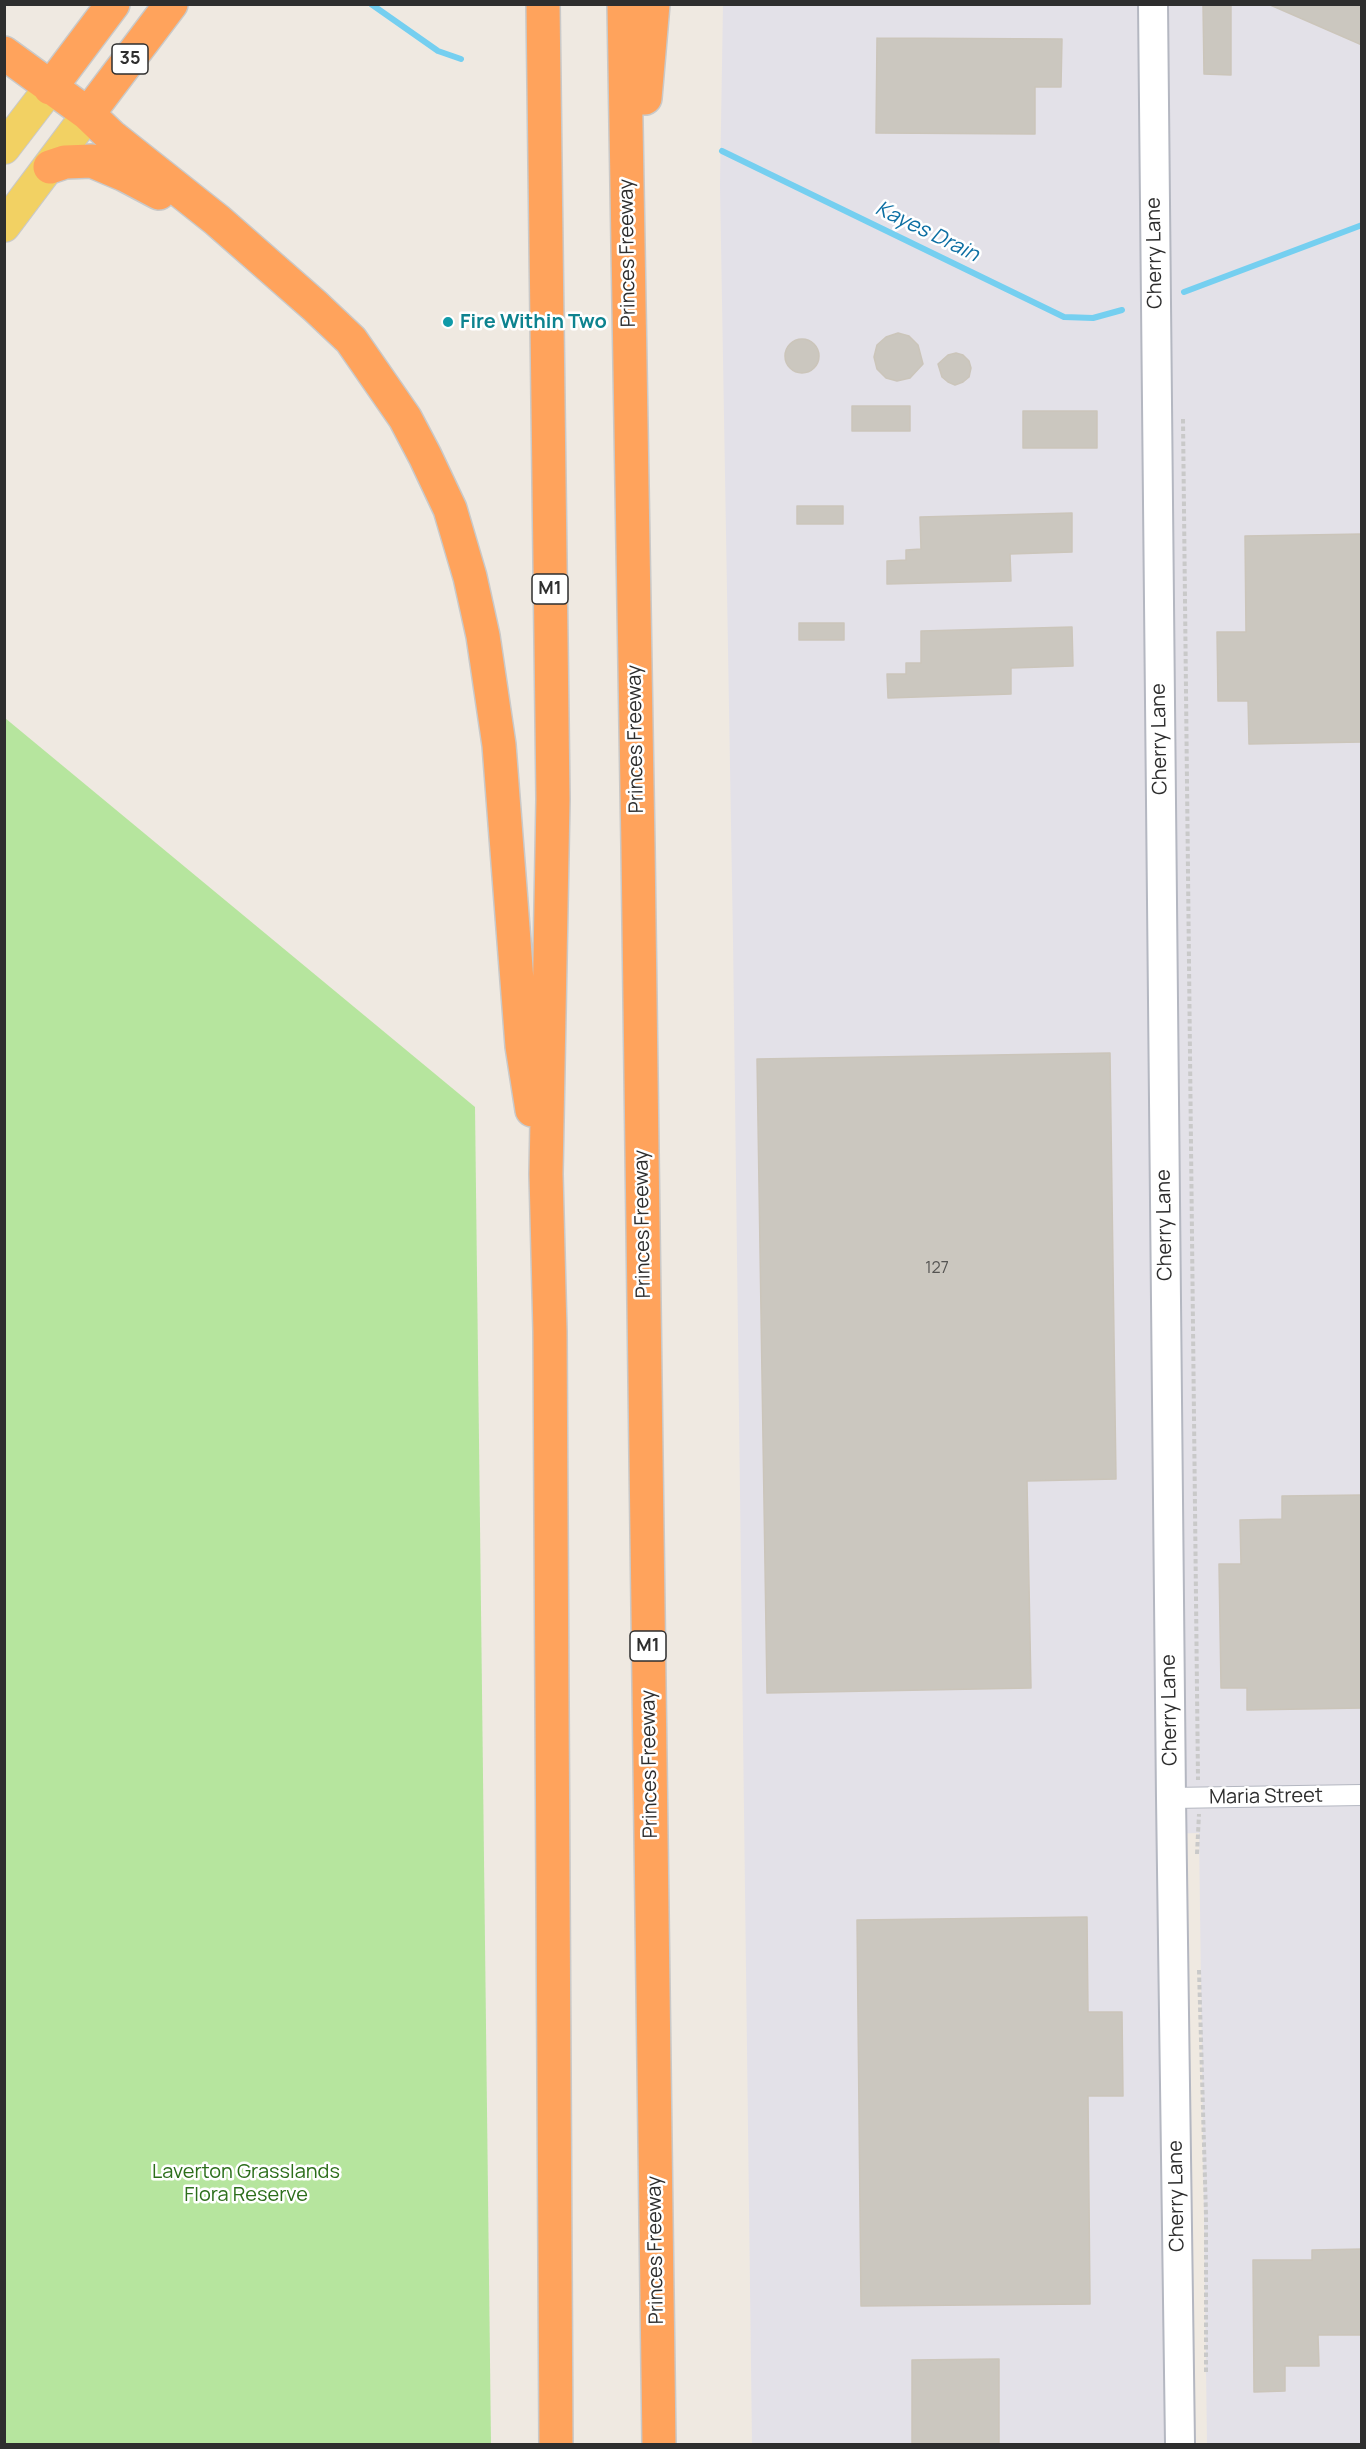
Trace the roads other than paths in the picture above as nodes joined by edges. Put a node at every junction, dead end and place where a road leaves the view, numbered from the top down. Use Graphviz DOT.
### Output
graph roads {
  1 [pos="113,4"];
  2 [pos="171,4"];
  3 [pos="543,4"];
  4 [pos="624,4"];
  5 [pos="652,4"];
  6 [pos="1153,4"];
  7 [pos="4,53"];
  8 [pos="50,88"];
  9 [pos="88,114"];
  10 [pos="4,147"];
  11 [pos="50,167"];
  12 [pos="218,220"];
  13 [pos="4,226"];
  14 [pos="638,847"];
  15 [pos="546,1174"];
  16 [pos="1362,1795"];
  17 [pos="1184,1798"];
  18 [pos="556,2445"];
  19 [pos="658,2445"];
  20 [pos="1180,2445"];
  1 -- 8 [label="highway, 35"];
  2 -- 9 [label="highway, 35"];
  3 -- 15 [label="highway, M1"];
  4 -- 14 [label="highway, Princes Freeway / M1"];
  5 -- 14 [label="highway"];
  6 -- 17 [label="street, Cherry Lane"];
  7 -- 8 [label="highway"];
  8 -- 9 [label="highway"];
  8 -- 10 [label="main road, 35"];
  9 -- 11 [label="main road, 35"];
  9 -- 12 [label="highway"];
  11 -- 12 [label="highway"];
  11 -- 13 [label="main road, 35"];
  12 -- 15 [label="highway"];
  14 -- 19 [label="highway, Princes Freeway / M1"];
  15 -- 18 [label="highway, M1"];
  16 -- 17 [label="street, Maria Street"];
  17 -- 20 [label="street, Cherry Lane"];
}
